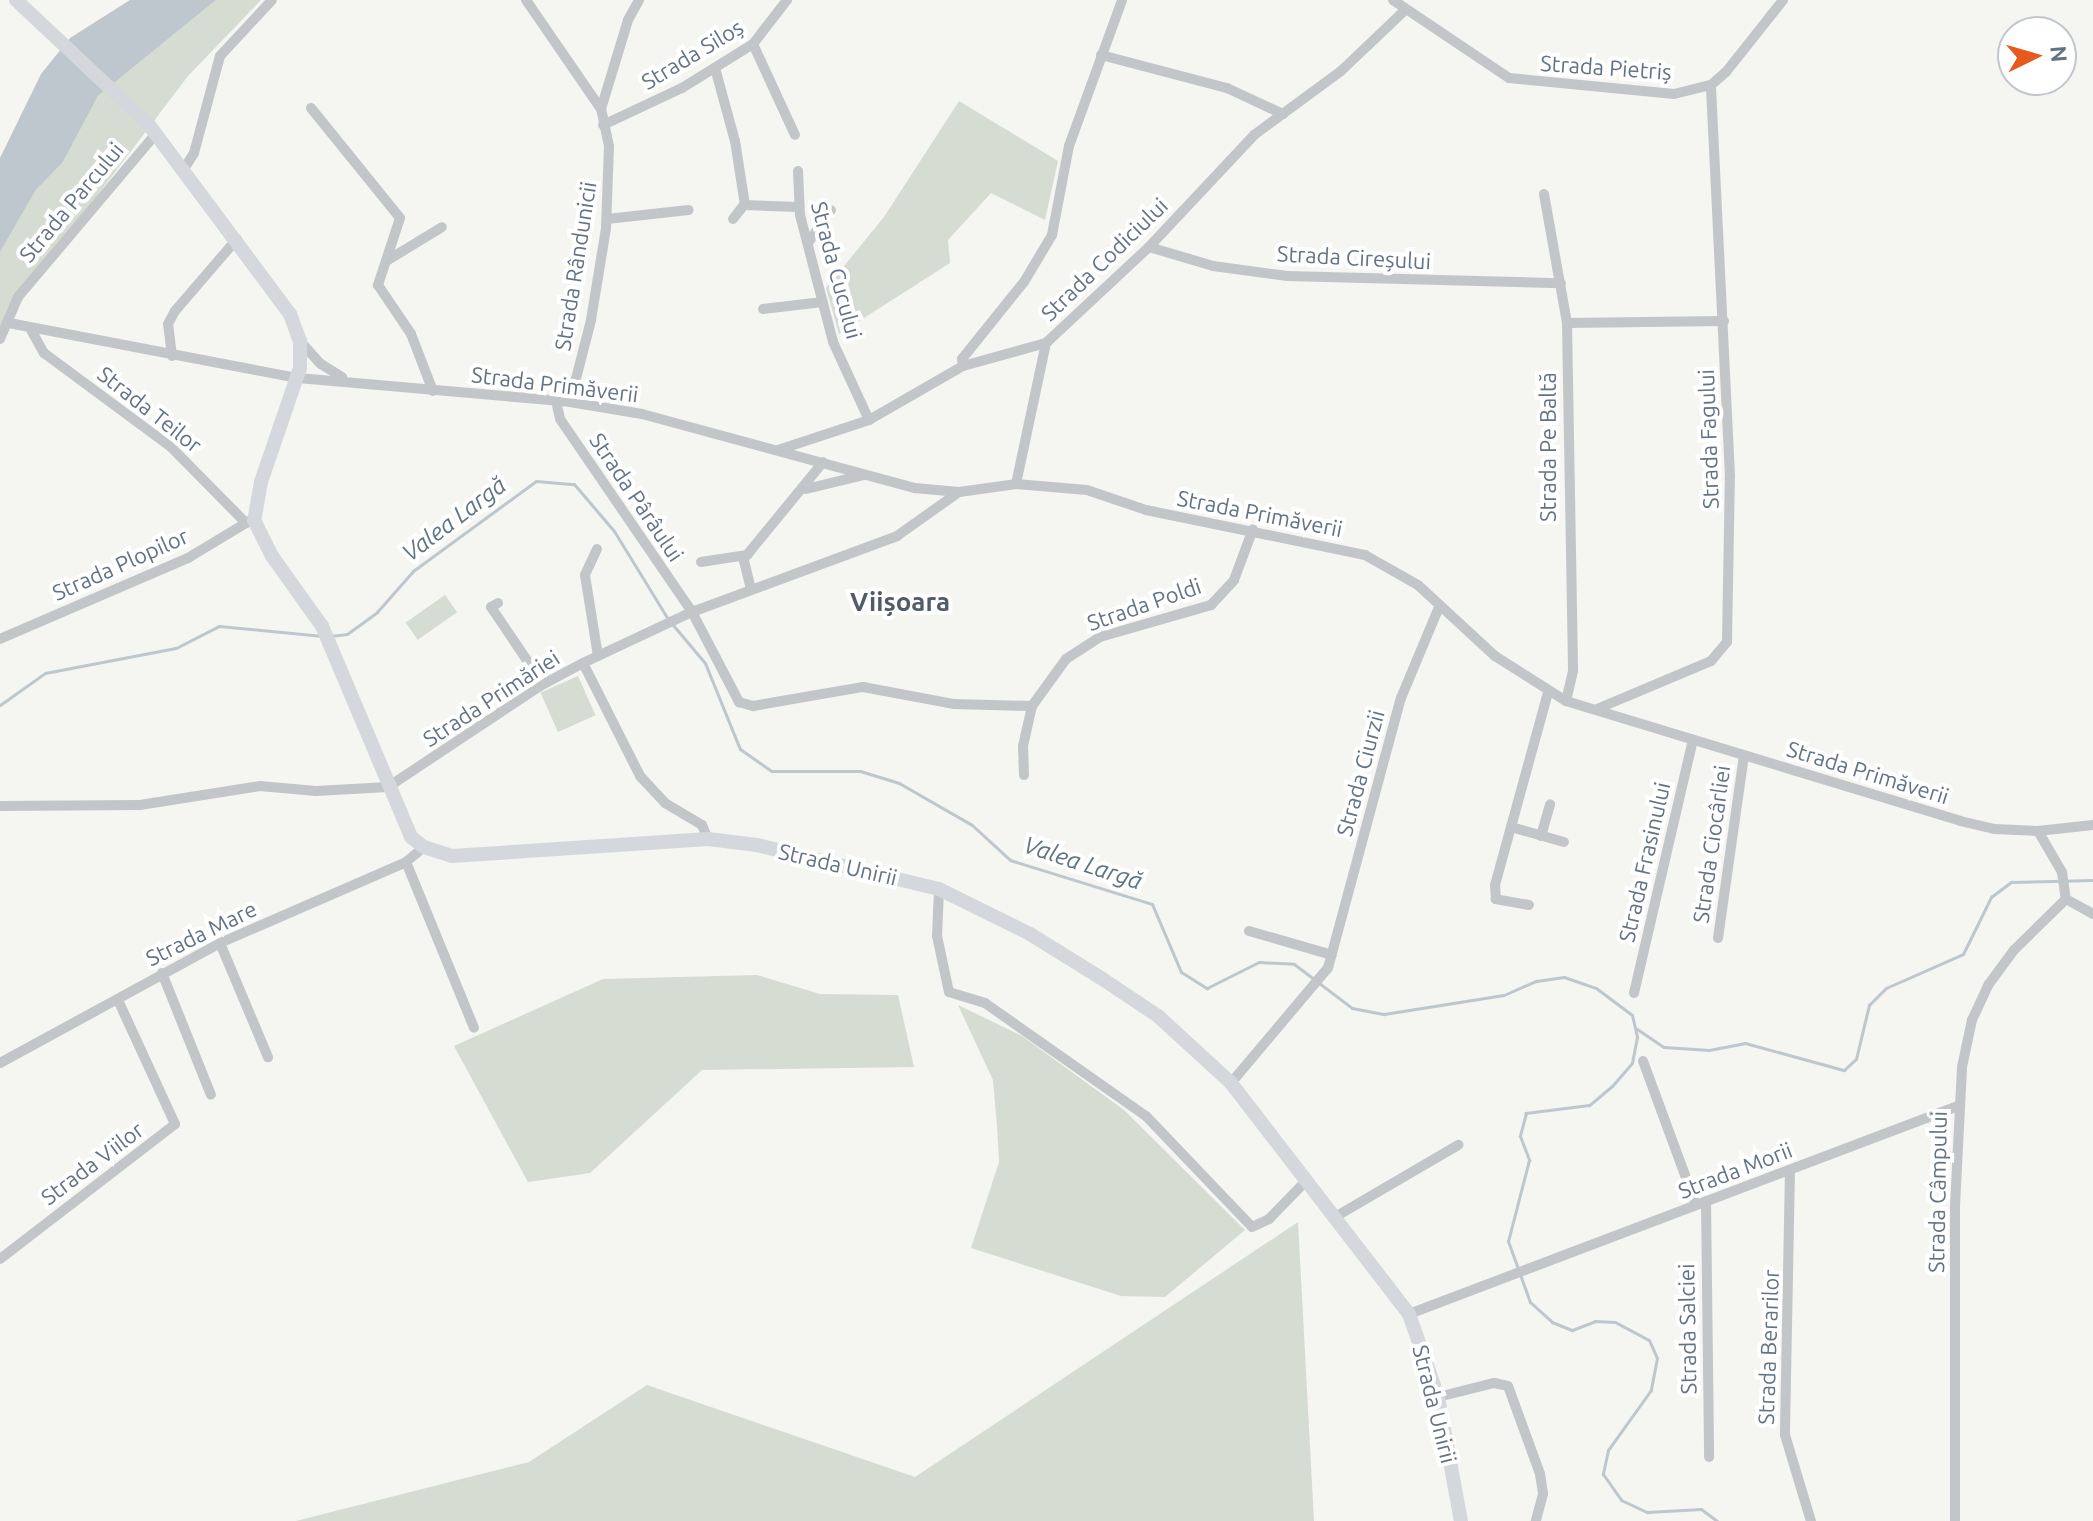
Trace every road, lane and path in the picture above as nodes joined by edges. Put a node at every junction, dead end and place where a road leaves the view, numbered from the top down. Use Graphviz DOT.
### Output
graph roads {
  1 [pos="16,0"];
  2 [pos="272,0"];
  3 [pos="526,0"];
  4 [pos="639,0"];
  5 [pos="787,0"];
  6 [pos="1122,0"];
  7 [pos="1393,0"];
  8 [pos="1783,0"];
  9 [pos="1405,10"];
  10 [pos="753,44"];
  11 [pos="1101,55"];
  12 [pos="715,68"];
  13 [pos="1711,85"];
  14 [pos="311,108"];
  15 [pos="601,109"];
  16 [pos="1283,114"];
  17 [pos="603,125"];
  18 [pos="152,130"];
  19 [pos="795,135"];
  20 [pos="184,169"];
  21 [pos="798,171"];
  22 [pos="1544,194"];
  23 [pos="745,205"];
  24 [pos="798,207"];
  25 [pos="689,210"];
  26 [pos="831,210"];
  27 [pos="607,219"];
  28 [pos="733,219"];
  29 [pos="442,227"];
  30 [pos="237,239"];
  31 [pos="808,243"];
  32 [pos="1149,247"];
  33 [pos="388,260"];
  34 [pos="1561,283"];
  35 [pos="823,302"];
  36 [pos="763,309"];
  37 [pos="1724,321"];
  38 [pos="9,323"];
  39 [pos="1567,323"];
  40 [pos="30,328"];
  41 [pos="0,339"];
  42 [pos="300,341"];
  43 [pos="1046,343"];
  44 [pos="172,356"];
  45 [pos="963,366"];
  46 [pos="298,378"];
  47 [pos="348,379"];
  48 [pos="433,391"];
  49 [pos="556,401"];
  50 [pos="570,402"];
  51 [pos="869,420"];
  52 [pos="778,450"];
  53 [pos="823,462"];
  54 [pos="866,474"];
  55 [pos="1016,484"];
  56 [pos="805,489"];
  57 [pos="959,492"];
  58 [pos="250,521"];
  59 [pos="1253,529"];
  60 [pos="597,549"];
  61 [pos="743,557"];
  62 [pos="701,562"];
  63 [pos="751,589"];
  64 [pos="498,603"];
  65 [pos="1439,607"];
  66 [pos="687,614"];
  67 [pos="0,639"];
  68 [pos="598,656"];
  69 [pos="583,663"];
  70 [pos="543,684"];
  71 [pos="1548,693"];
  72 [pos="1566,701"];
  73 [pos="1032,706"];
  74 [pos="1597,709"];
  75 [pos="1693,740"];
  76 [pos="1744,756"];
  77 [pos="1024,775"];
  78 [pos="388,787"];
  79 [pos="1550,804"];
  80 [pos="0,806"];
  81 [pos="2093,825"];
  82 [pos="1511,827"];
  83 [pos="2038,831"];
  84 [pos="1541,836"];
  85 [pos="708,839"];
  86 [pos="1564,842"];
  87 [pos="424,847"];
  88 [pos="406,862"];
  89 [pos="939,889"];
  90 [pos="2065,894"];
  91 [pos="1529,905"];
  92 [pos="2093,914"];
  93 [pos="1249,931"];
  94 [pos="1718,938"];
  95 [pos="220,943"];
  96 [pos="1332,955"];
  97 [pos="162,973"];
  98 [pos="1634,993"];
  99 [pos="118,1000"];
  100 [pos="474,1028"];
  101 [pos="268,1057"];
  102 [pos="1643,1061"];
  103 [pos="0,1063"];
  104 [pos="1231,1083"];
  105 [pos="211,1095"];
  106 [pos="1958,1106"];
  107 [pos="1458,1145"];
  108 [pos="1790,1170"];
  109 [pos="1306,1181"];
  110 [pos="1701,1203"];
  111 [pos="1335,1217"];
  112 [pos="0,1259"];
  113 [pos="1409,1314"];
  114 [pos="1438,1397"];
  115 [pos="1709,1457"];
  116 [pos="1461,1521"];
  117 [pos="1536,1521"];
  118 [pos="1811,1521"];
  119 [pos="1955,1521"];
  1 -- 18 [label="main road"];
  2 -- 20 [label="street"];
  3 -- 15 [label="street"];
  4 -- 15 [label="street, Strada Rândunicii"];
  5 -- 10 [label="street, Strada Siloș"];
  6 -- 11 [label="street"];
  7 -- 9 [label="street, Strada Pietriș"];
  8 -- 13 [label="street"];
  9 -- 13 [label="street, Strada Pietriș"];
  9 -- 16 [label="street, Strada Codiciului"];
  10 -- 12 [label="street, Strada Siloș"];
  10 -- 19 [label="street"];
  11 -- 16 [label="street"];
  11 -- 45 [label="street"];
  12 -- 17 [label="street, Strada Siloș"];
  12 -- 23 [label="street"];
  13 -- 37 [label="street, Strada Fagului"];
  14 -- 33 [label="street"];
  15 -- 17 [label="street, Strada Rândunicii"];
  16 -- 32 [label="street, Strada Codiciului"];
  17 -- 27 [label="street, Strada Rândunicii"];
  18 -- 20 [label="main road"];
  18 -- 38 [label="street, Strada Parcului"];
  20 -- 30 [label="main road"];
  21 -- 24 [label="street, Strada Cucului"];
  22 -- 34 [label="street, Strada Pe Baltă"];
  23 -- 24 [label="street"];
  23 -- 28 [label="street"];
  24 -- 31 [label="street, Strada Cucului"];
  25 -- 27 [label="street"];
  26 -- 31 [label="street"];
  27 -- 50 [label="street, Strada Rândunicii"];
  29 -- 33 [label="street"];
  30 -- 42 [label="main road"];
  30 -- 44 [label="street"];
  31 -- 35 [label="street, Strada Cucului"];
  32 -- 34 [label="street, Strada Cireșului"];
  32 -- 43 [label="street, Strada Codiciului"];
  33 -- 48 [label="street"];
  34 -- 39 [label="street, Strada Pe Baltă"];
  35 -- 36 [label="street"];
  35 -- 51 [label="street, Strada Cucului"];
  37 -- 39 [label="street"];
  37 -- 74 [label="street, Strada Fagului"];
  38 -- 40 [label="street, Strada Primăverii"];
  38 -- 41 [label="street, Strada Parcului"];
  39 -- 72 [label="street, Strada Pe Baltă"];
  40 -- 44 [label="street, Strada Primăverii"];
  40 -- 58 [label="street, Strada Teilor"];
  42 -- 46 [label="main road"];
  42 -- 47 [label="street"];
  43 -- 45 [label="street, Strada Codiciului"];
  43 -- 55 [label="street"];
  44 -- 46 [label="street, Strada Primăverii"];
  45 -- 51 [label="street, Strada Codiciului"];
  46 -- 47 [label="street, Strada Primăverii"];
  46 -- 58 [label="main road"];
  47 -- 48 [label="street, Strada Primăverii"];
  48 -- 49 [label="street, Strada Primăverii"];
  49 -- 50 [label="street, Strada Primăverii"];
  49 -- 66 [label="street, Strada Pârâului"];
  50 -- 52 [label="street, Strada Primăverii"];
  51 -- 52 [label="street, Strada Codiciului"];
  52 -- 53 [label="street, Strada Primăverii"];
  53 -- 54 [label="street, Strada Primăverii"];
  53 -- 56 [label="street"];
  54 -- 56 [label="street"];
  54 -- 57 [label="street, Strada Primăverii"];
  55 -- 57 [label="street, Strada Primăverii"];
  55 -- 59 [label="street, Strada Primăverii"];
  56 -- 61 [label="street"];
  57 -- 63 [label="street, Strada Primăriei"];
  58 -- 67 [label="street, Strada Plopilor"];
  58 -- 78 [label="main road"];
  59 -- 65 [label="street, Strada Primăverii"];
  59 -- 73 [label="street, Strada Poldi"];
  60 -- 68 [label="street"];
  61 -- 62 [label="street"];
  61 -- 63 [label="street"];
  63 -- 66 [label="street, Strada Primăriei"];
  64 -- 70 [label="street"];
  65 -- 71 [label="street, Strada Primăverii"];
  65 -- 96 [label="street, Strada Ciurzii"];
  66 -- 68 [label="street, Strada Primăriei"];
  66 -- 73 [label="street, Strada Pârâului"];
  68 -- 69 [label="street, Strada Primăriei"];
  69 -- 70 [label="street, Strada Primăriei"];
  69 -- 85 [label="street"];
  70 -- 78 [label="street, Strada Primăriei"];
  71 -- 72 [label="street, Strada Primăverii"];
  71 -- 82 [label="street"];
  72 -- 74 [label="street, Strada Primăverii"];
  73 -- 77 [label="street"];
  74 -- 75 [label="street, Strada Primăverii"];
  75 -- 76 [label="street, Strada Primăverii"];
  75 -- 98 [label="street, Strada Frasinului"];
  76 -- 83 [label="street, Strada Primăverii"];
  76 -- 94 [label="street, Strada Ciocârliei"];
  78 -- 80 [label="street"];
  78 -- 87 [label="main road"];
  79 -- 84 [label="street"];
  81 -- 83 [label="street, Strada Primăverii"];
  82 -- 84 [label="street"];
  82 -- 91 [label="street"];
  83 -- 90 [label="street"];
  84 -- 86 [label="street"];
  85 -- 87 [label="main road, Strada Unirii"];
  85 -- 89 [label="main road, Strada Unirii"];
  87 -- 88 [label="street, Strada Mare"];
  88 -- 95 [label="street, Strada Mare"];
  88 -- 100 [label="street"];
  89 -- 104 [label="main road, Strada Unirii"];
  89 -- 109 [label="street"];
  90 -- 92 [label="street"];
  90 -- 106 [label="street, Strada Câmpului"];
  93 -- 96 [label="street"];
  95 -- 97 [label="street, Strada Mare"];
  95 -- 101 [label="street"];
  96 -- 104 [label="street, Strada Ciurzii"];
  97 -- 99 [label="street, Strada Mare"];
  97 -- 105 [label="street"];
  99 -- 103 [label="street, Strada Mare"];
  99 -- 112 [label="street, Strada Viilor"];
  102 -- 110 [label="street"];
  104 -- 109 [label="main road, Strada Unirii"];
  106 -- 108 [label="street, Strada Morii"];
  106 -- 119 [label="street, Strada Câmpului"];
  107 -- 111 [label="street"];
  108 -- 110 [label="street, Strada Morii"];
  108 -- 118 [label="street, Strada Berarilor"];
  109 -- 111 [label="main road, Strada Unirii"];
  110 -- 113 [label="street, Strada Morii"];
  110 -- 115 [label="street, Strada Salciei"];
  111 -- 113 [label="main road, Strada Unirii"];
  113 -- 114 [label="main road, Strada Unirii"];
  114 -- 116 [label="main road, Strada Unirii"];
  114 -- 117 [label="street"];
}
